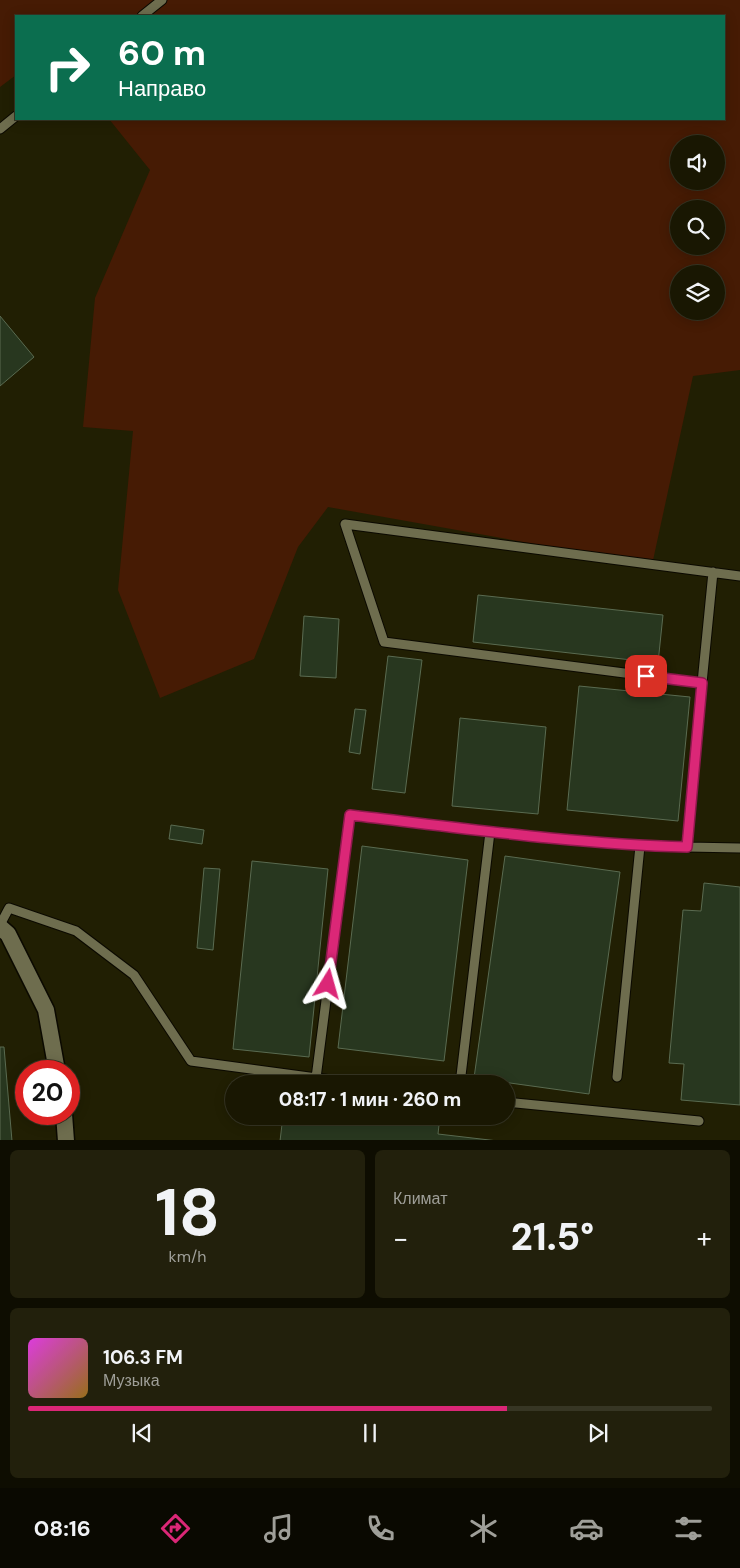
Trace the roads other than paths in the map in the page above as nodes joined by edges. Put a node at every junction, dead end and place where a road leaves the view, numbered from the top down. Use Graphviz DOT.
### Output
graph roads {
  1 [pos="162,0"];
  2 [pos="143,15"];
  3 [pos="15,117"];
  4 [pos="0,129"];
  5 [pos="713,572"];
  6 [pos="740,576"];
  7 [pos="702,683"];
  8 [pos="490,832"];
  9 [pos="640,846"];
  10 [pos="687,847"];
  11 [pos="740,848"];
  12 [pos="5,907"];
  13 [pos="0,926"];
  14 [pos="55,1060"];
  15 [pos="294,1075"];
  16 [pos="316,1075"];
  17 [pos="461,1075"];
  18 [pos="617,1077"];
  19 [pos="515,1103"];
  20 [pos="699,1121"];
  21 [pos="65,1125"];
  22 [pos="66,1140"];
  1 -- 2 [label="lane"];
  3 -- 4 [label="lane"];
  5 -- 6 [label="lane"];
  5 -- 7 [label="lane"];
  5 -- 7 [label="lane"];
  7 -- 10 [label="lane"];
  8 -- 9 [label="lane"];
  8 -- 16 [label="lane"];
  8 -- 17 [label="lane"];
  9 -- 10 [label="lane"];
  9 -- 18 [label="lane"];
  10 -- 11 [label="lane"];
  12 -- 13 [label="lane"];
  12 -- 15 [label="lane"];
  13 -- 14 [label="street"];
  19 -- 20 [label="lane"];
  21 -- 22 [label="street"];
}
